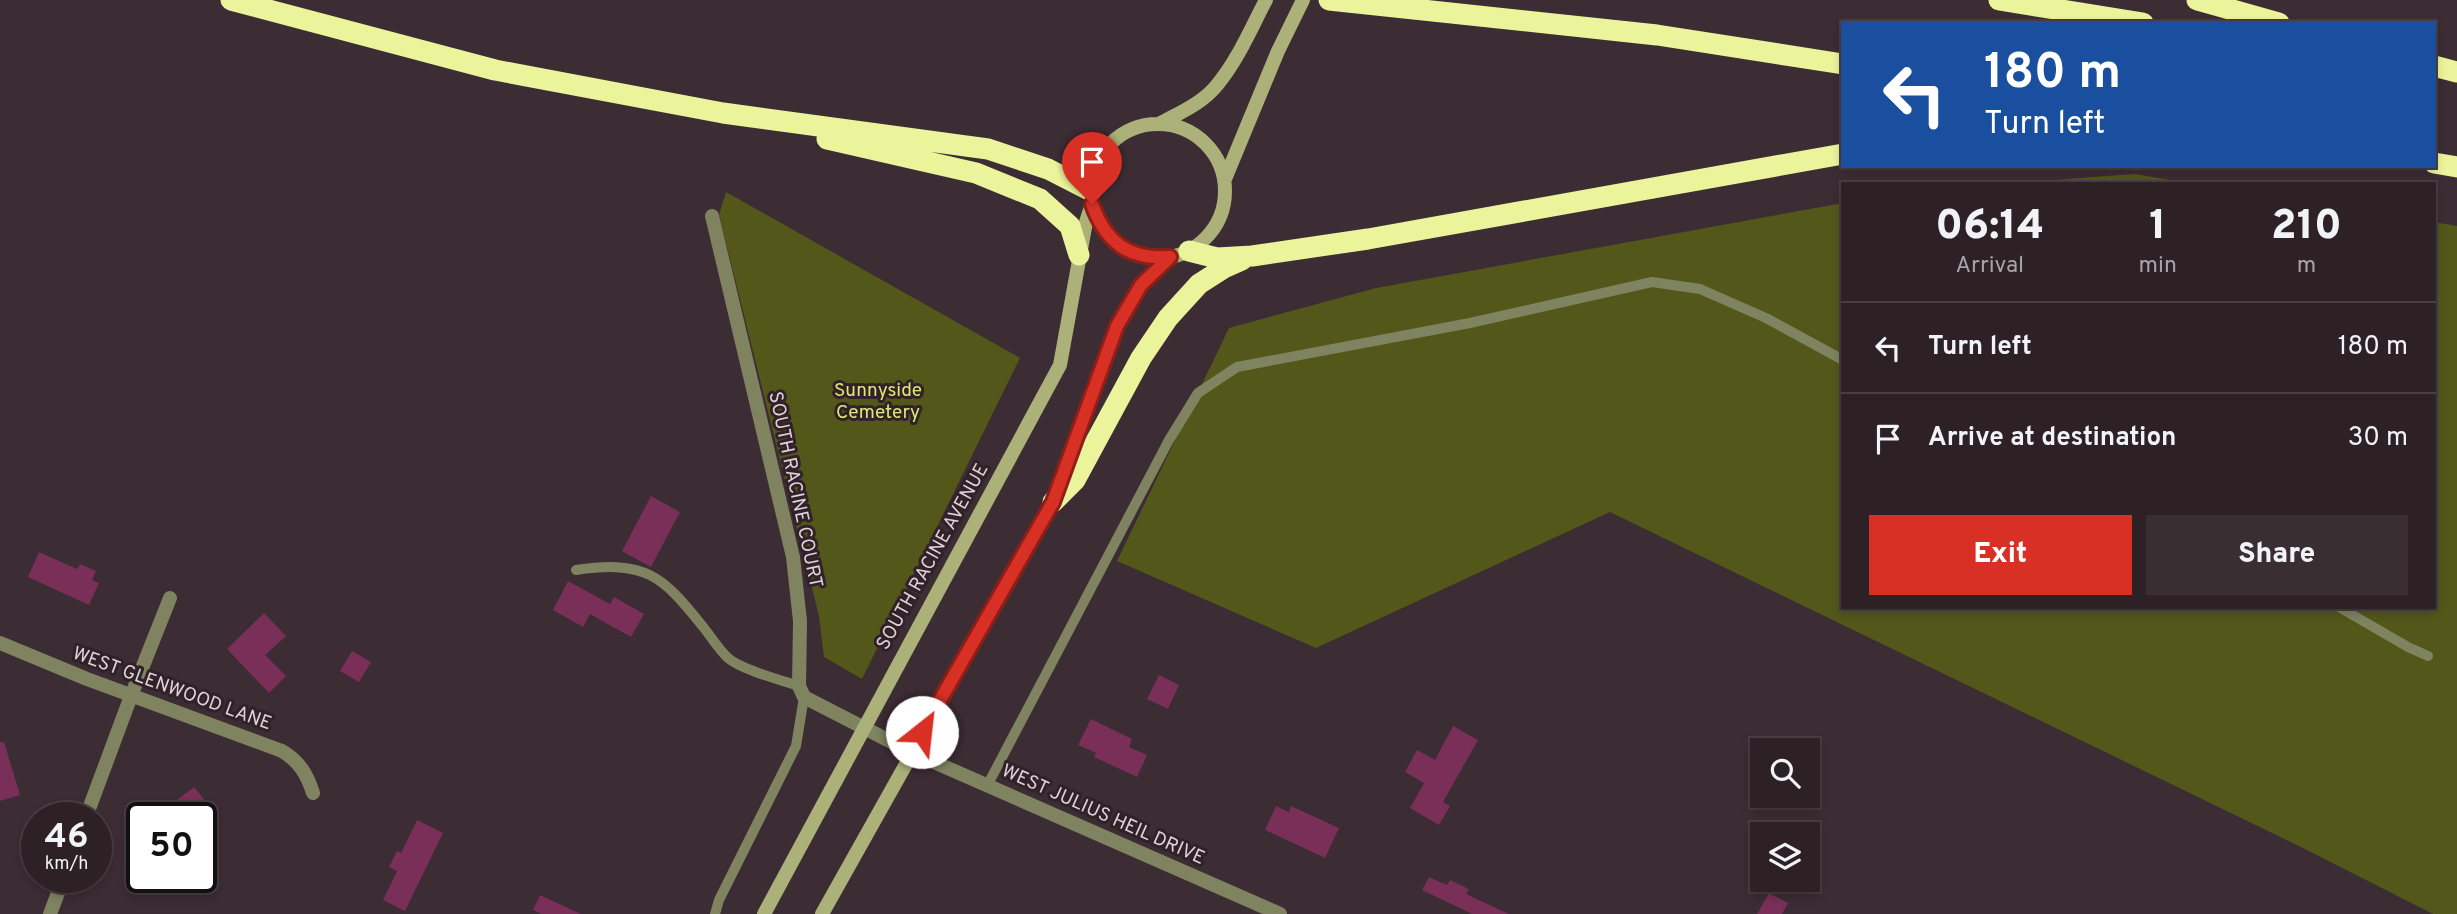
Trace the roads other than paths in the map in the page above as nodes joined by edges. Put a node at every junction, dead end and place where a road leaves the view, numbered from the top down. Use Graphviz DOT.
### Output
graph roads {
  1 [pos="231,0"];
  2 [pos="1266,0"];
  3 [pos="1303,0"];
  4 [pos="1329,0"];
  5 [pos="1999,0"];
  6 [pos="2197,0"];
  7 [pos="2130,21"];
  8 [pos="2272,21"];
  9 [pos="1841,64"];
  10 [pos="2436,68"];
  11 [pos="2457,73"];
  12 [pos="723,113"];
  13 [pos="1159,124"];
  14 [pos="1841,154"];
  15 [pos="1225,179"];
  16 [pos="1092,198"];
  17 [pos="712,216"];
  18 [pos="1179,254"];
  19 [pos="1079,255"];
  20 [pos="1252,256"];
  21 [pos="1841,359"];
  22 [pos="1053,502"];
  23 [pos="576,570"];
  24 [pos="170,598"];
  25 [pos="2342,609"];
  26 [pos="0,643"];
  27 [pos="2428,656"];
  28 [pos="802,692"];
  29 [pos="131,696"];
  30 [pos="863,728"];
  31 [pos="911,752"];
  32 [pos="987,786"];
  33 [pos="313,793"];
  34 [pos="92,802"];
  35 [pos="58,893"];
  36 [pos="50,914"];
  37 [pos="715,914"];
  38 [pos="764,914"];
  39 [pos="822,914"];
  40 [pos="1280,914"];
  1 -- 12 [label="highway"];
  2 -- 13 [label="main road"];
  3 -- 15 [label="main road"];
  4 -- 9 [label="highway"];
  5 -- 7 [label="highway"];
  6 -- 8 [label="highway"];
  10 -- 11 [label="highway"];
  12 -- 16 [label="highway"];
  12 -- 19 [label="highway"];
  13 -- 15 [label="main road"];
  13 -- 16 [label="main road"];
  14 -- 20 [label="highway"];
  15 -- 18 [label="main road"];
  16 -- 18 [label="main road"];
  16 -- 19 [label="main road, SOUTH RACINE AVENUE"];
  17 -- 28 [label="street, SOUTH RACINE COURT"];
  18 -- 20 [label="highway"];
  18 -- 22 [label="main road"];
  19 -- 30 [label="main road, SOUTH RACINE AVENUE"];
  20 -- 22 [label="highway"];
  21 -- 32 [label="lane"];
  22 -- 31 [label="main road"];
  23 -- 28 [label="lane"];
  24 -- 29 [label="street"];
  25 -- 27 [label="lane"];
  26 -- 29 [label="street, WEST GLENWOOD LANE"];
  28 -- 30 [label="street"];
  28 -- 37 [label="lane"];
  29 -- 33 [label="street, WEST GLENWOOD LANE"];
  29 -- 34 [label="street"];
  30 -- 31 [label="street"];
  30 -- 38 [label="main road, SOUTH RACINE AVENUE"];
  31 -- 32 [label="street, WEST JULIUS HEIL DRIVE"];
  31 -- 39 [label="main road"];
  32 -- 40 [label="street, WEST JULIUS HEIL DRIVE"];
  35 -- 36 [label="street"];
}
